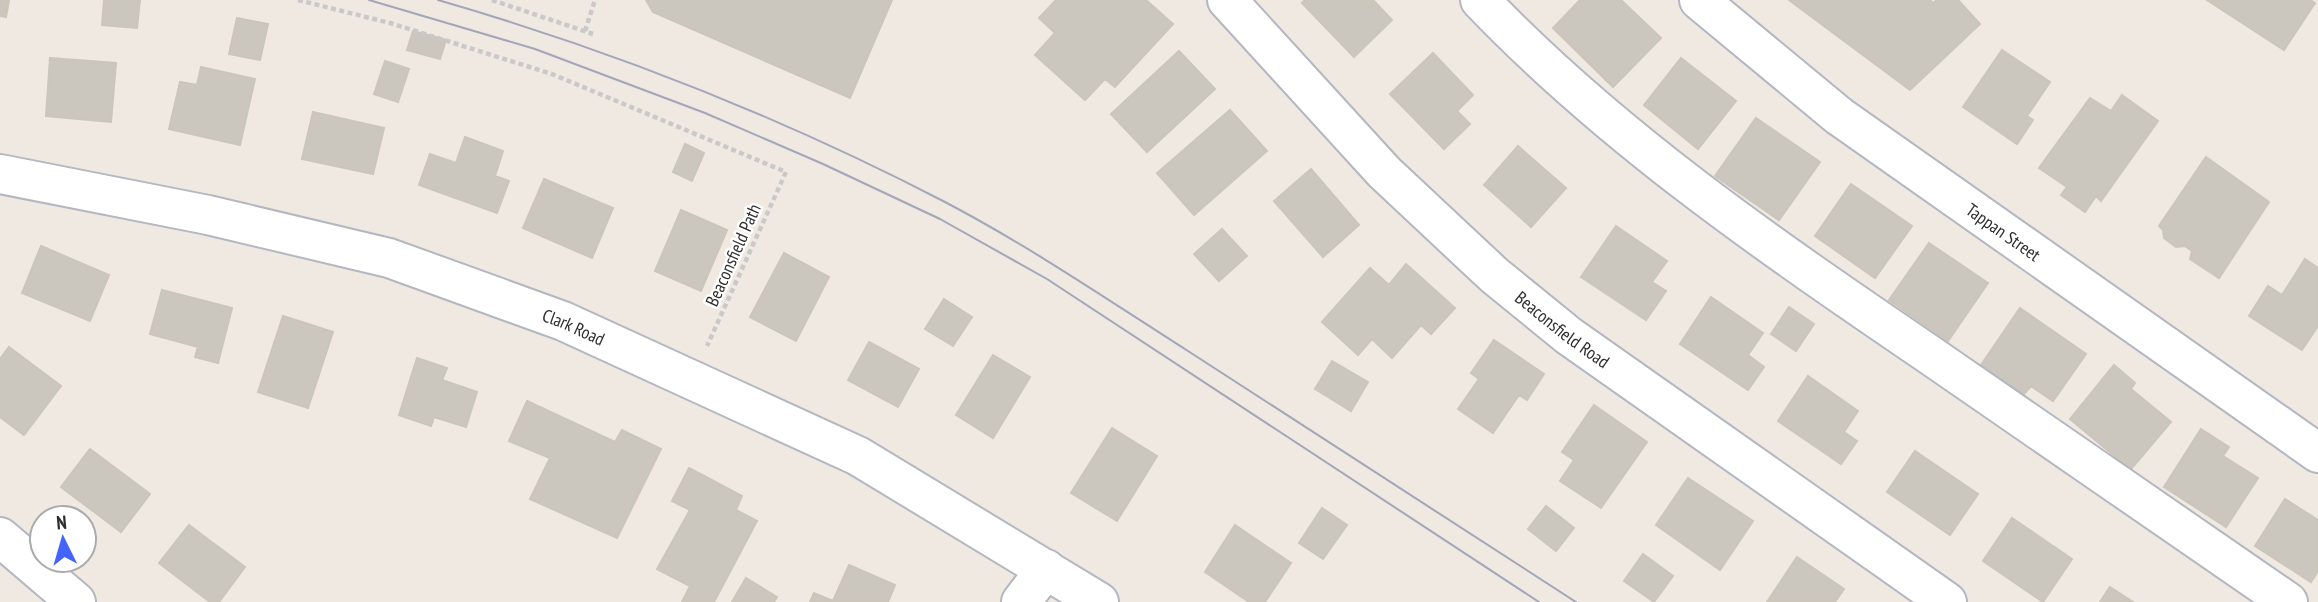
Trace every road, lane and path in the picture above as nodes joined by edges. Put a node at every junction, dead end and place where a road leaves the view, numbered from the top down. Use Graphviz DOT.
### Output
graph roads {
  1 [pos="298,0"];
  2 [pos="492,0"];
  3 [pos="595,0"];
  4 [pos="1227,0"];
  5 [pos="1480,0"];
  6 [pos="1699,0"];
  7 [pos="585,31"];
  8 [pos="593,34"];
  9 [pos="0,174"];
  10 [pos="706,350"];
  11 [pos="2318,453"];
  12 [pos="0,537"];
  13 [pos="1046,569"];
  14 [pos="76,602"];
  15 [pos="1021,602"];
  16 [pos="1099,602"];
  17 [pos="1947,602"];
  18 [pos="2288,602"];
  1 -- 10 [label="path, Beaconsfield Path"];
  2 -- 7 [label="path"];
  3 -- 7 [label="path"];
  4 -- 17 [label="street, Beaconsfield Road"];
  5 -- 18 [label="street"];
  6 -- 11 [label="street, Tappan Street"];
  7 -- 8 [label="path"];
  9 -- 13 [label="street, Clark Road"];
  12 -- 14 [label="street"];
  13 -- 15 [label="street"];
  13 -- 16 [label="street, Clark Road"];
}
